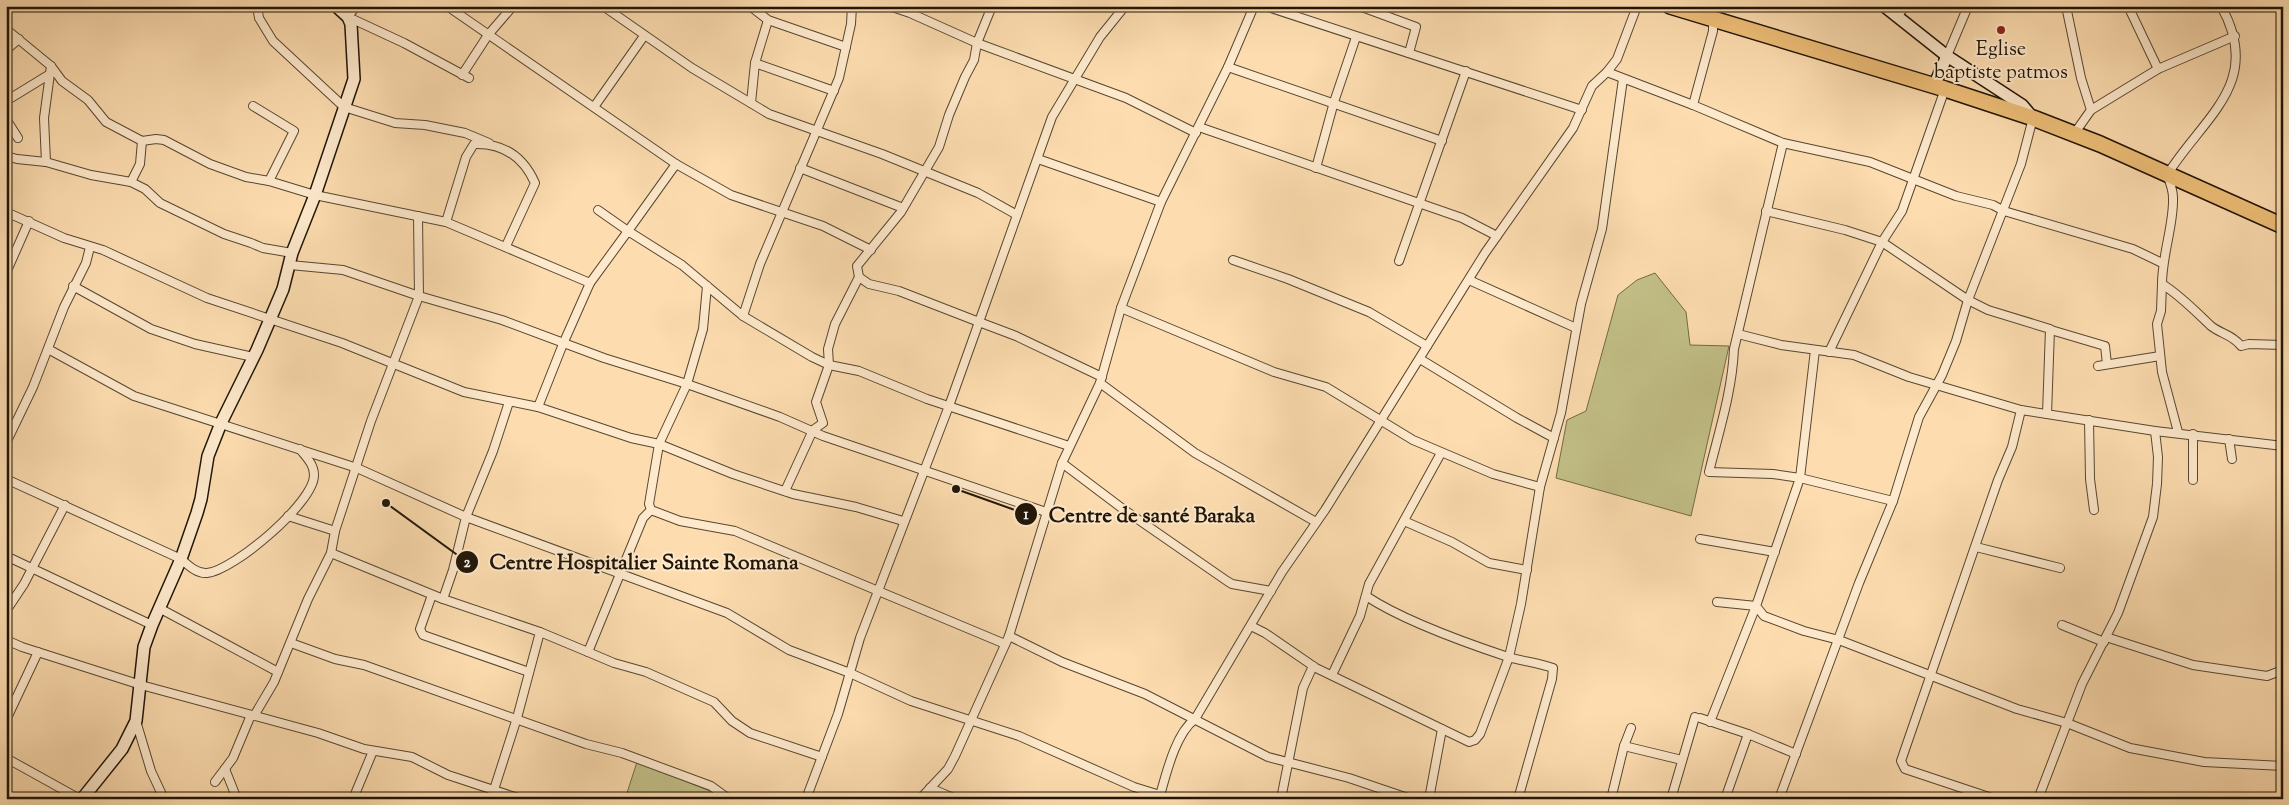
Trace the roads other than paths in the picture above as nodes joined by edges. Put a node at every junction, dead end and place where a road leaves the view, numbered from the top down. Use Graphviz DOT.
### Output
graph roads {
  1 [pos="257,6"];
  2 [pos="336,6"];
  3 [pos="356,6"];
  4 [pos="447,6"];
  5 [pos="513,6"];
  6 [pos="603,6"];
  7 [pos="750,6"];
  8 [pos="852,6"];
  9 [pos="888,6"];
  10 [pos="992,6"];
  11 [pos="1125,6"];
  12 [pos="1254,6"];
  13 [pos="1265,6"];
  14 [pos="1359,6"];
  15 [pos="1637,6"];
  16 [pos="1670,6"];
  17 [pos="1884,6"];
  18 [pos="1905,6"];
  19 [pos="1968,6"];
  20 [pos="2066,6"];
  21 [pos="2128,6"];
  22 [pos="2221,6"];
  23 [pos="614,10"];
  24 [pos="1707,13"];
  25 [pos="348,17"];
  26 [pos="1897,17"];
  27 [pos="768,20"];
  28 [pos="6,29"];
  29 [pos="488,35"];
  30 [pos="644,36"];
  31 [pos="2235,36"];
  32 [pos="1356,37"];
  33 [pos="19,39"];
  34 [pos="977,43"];
  35 [pos="846,47"];
  36 [pos="6,50"];
  37 [pos="1409,53"];
  38 [pos="1947,56"];
  39 [pos="755,64"];
  40 [pos="1228,67"];
  41 [pos="2158,69"];
  42 [pos="51,70"];
  43 [pos="1466,71"];
  44 [pos="1607,72"];
  45 [pos="1073,79"];
  46 [pos="1623,79"];
  47 [pos="1940,88"];
  48 [pos="834,91"];
  49 [pos="6,101"];
  50 [pos="1334,102"];
  51 [pos="751,103"];
  52 [pos="1693,105"];
  53 [pos="253,106"];
  54 [pos="344,107"];
  55 [pos="594,107"];
  56 [pos="1582,110"];
  57 [pos="2091,110"];
  58 [pos="2034,118"];
  59 [pos="6,119"];
  60 [pos="816,130"];
  61 [pos="1198,130"];
  62 [pos="2074,134"];
  63 [pos="18,138"];
  64 [pos="142,141"];
  65 [pos="1442,141"];
  66 [pos="1783,143"];
  67 [pos="490,144"];
  68 [pos="6,156"];
  69 [pos="1038,159"];
  70 [pos="46,162"];
  71 [pos="676,164"];
  72 [pos="800,168"];
  73 [pos="1316,168"];
  74 [pos="924,172"];
  75 [pos="2168,174"];
  76 [pos="1914,178"];
  77 [pos="269,180"];
  78 [pos="131,182"];
  79 [pos="315,195"];
  80 [pos="1161,202"];
  81 [pos="1420,203"];
  82 [pos="903,208"];
  83 [pos="598,210"];
  84 [pos="783,211"];
  85 [pos="1766,211"];
  86 [pos="2004,211"];
  87 [pos="6,212"];
  88 [pos="1017,215"];
  89 [pos="418,216"];
  90 [pos="28,221"];
  91 [pos="446,222"];
  92 [pos="2283,226"];
  93 [pos="628,231"];
  94 [pos="1497,236"];
  95 [pos="1882,242"];
  96 [pos="506,246"];
  97 [pos="90,247"];
  98 [pos="871,250"];
  99 [pos="292,253"];
  100 [pos="1233,260"];
  101 [pos="1399,261"];
  102 [pos="2162,263"];
  103 [pos="290,265"];
  104 [pos="6,273"];
  105 [pos="859,277"];
  106 [pos="1469,280"];
  107 [pos="590,283"];
  108 [pos="2162,284"];
  109 [pos="73,286"];
  110 [pos="707,286"];
  111 [pos="419,296"];
  112 [pos="1968,300"];
  113 [pos="1122,308"];
  114 [pos="743,316"];
  115 [pos="270,320"];
  116 [pos="978,322"];
  117 [pos="1576,328"];
  118 [pos="2051,330"];
  119 [pos="1738,334"];
  120 [pos="563,344"];
  121 [pos="2283,344"];
  122 [pos="1427,346"];
  123 [pos="48,349"];
  124 [pos="1815,350"];
  125 [pos="1828,352"];
  126 [pos="2160,356"];
  127 [pos="253,357"];
  128 [pos="1420,359"];
  129 [pos="392,364"];
  130 [pos="2107,364"];
  131 [pos="829,365"];
  132 [pos="2098,366"];
  133 [pos="1101,380"];
  134 [pos="687,384"];
  135 [pos="1937,384"];
  136 [pos="509,402"];
  137 [pos="949,406"];
  138 [pos="538,407"];
  139 [pos="2021,410"];
  140 [pos="2047,414"];
  141 [pos="1380,420"];
  142 [pos="2089,420"];
  143 [pos="221,423"];
  144 [pos="813,430"];
  145 [pos="2155,431"];
  146 [pos="2178,432"];
  147 [pos="2192,434"];
  148 [pos="1554,438"];
  149 [pos="2229,438"];
  150 [pos="6,442"];
  151 [pos="659,444"];
  152 [pos="1069,446"];
  153 [pos="2283,446"];
  154 [pos="300,449"];
  155 [pos="1441,453"];
  156 [pos="2232,459"];
  157 [pos="1062,463"];
  158 [pos="357,468"];
  159 [pos="925,470"];
  160 [pos="1800,478"];
  161 [pos="6,479"];
  162 [pos="2193,480"];
  163 [pos="1540,487"];
  164 [pos="785,492"];
  165 [pos="1893,501"];
  166 [pos="66,505"];
  167 [pos="651,510"];
  168 [pos="2094,510"];
  169 [pos="1046,512"];
  170 [pos="288,516"];
  171 [pos="466,517"];
  172 [pos="904,521"];
  173 [pos="1404,521"];
  174 [pos="1316,522"];
  175 [pos="335,530"];
  176 [pos="1700,539"];
  177 [pos="1976,547"];
  178 [pos="1775,552"];
  179 [pos="331,553"];
  180 [pos="6,556"];
  181 [pos="181,559"];
  182 [pos="32,567"];
  183 [pos="2060,568"];
  184 [pos="1527,570"];
  185 [pos="620,575"];
  186 [pos="878,590"];
  187 [pos="1271,591"];
  188 [pos="432,595"];
  189 [pos="1366,596"];
  190 [pos="443,599"];
  191 [pos="1717,602"];
  192 [pos="1756,606"];
  193 [pos="159,608"];
  194 [pos="6,611"];
  195 [pos="152,625"];
  196 [pos="2062,625"];
  197 [pos="1251,626"];
  198 [pos="540,632"];
  199 [pos="1009,636"];
  200 [pos="2105,639"];
  201 [pos="6,640"];
  202 [pos="1839,640"];
  203 [pos="291,644"];
  204 [pos="1005,644"];
  205 [pos="38,652"];
  206 [pos="588,652"];
  207 [pos="1509,657"];
  208 [pos="1313,666"];
  209 [pos="2283,670"];
  210 [pos="278,672"];
  211 [pos="530,672"];
  212 [pos="850,673"];
  213 [pos="1930,674"];
  214 [pos="1332,675"];
  215 [pos="141,685"];
  216 [pos="253,716"];
  217 [pos="517,718"];
  218 [pos="1195,719"];
  219 [pos="6,720"];
  220 [pos="970,720"];
  221 [pos="136,721"];
  222 [pos="1710,722"];
  223 [pos="2067,723"];
  224 [pos="1631,728"];
  225 [pos="1442,729"];
  226 [pos="1748,734"];
  227 [pos="1624,746"];
  228 [pos="373,751"];
  229 [pos="1796,754"];
  230 [pos="822,757"];
  231 [pos="6,758"];
  232 [pos="1682,760"];
  233 [pos="1287,762"];
  234 [pos="2283,766"];
  235 [pos="225,769"];
  236 [pos="216,782"];
  237 [pos="930,788"];
  238 [pos="2283,789"];
  239 [pos="493,790"];
  240 [pos="1160,797"];
  241 [pos="81,799"];
  242 [pos="164,799"];
  243 [pos="237,799"];
  244 [pos="353,799"];
  245 [pos="491,799"];
  246 [pos="521,799"];
  247 [pos="729,799"];
  248 [pos="806,799"];
  249 [pos="920,799"];
  250 [pos="956,799"];
  251 [pos="1281,799"];
  252 [pos="1411,799"];
  253 [pos="1429,799"];
  254 [pos="1518,799"];
  255 [pos="1611,799"];
  256 [pos="1671,799"];
  257 [pos="1725,799"];
  258 [pos="1779,799"];
  259 [pos="1995,799"];
  260 [pos="2038,799"];
  261 [pos="2281,799"];
  1 -- 54 [label="street"];
  2 -- 25 [label="street"];
  3 -- 25 [label="street"];
  4 -- 29 [label="street"];
  5 -- 29 [label="street"];
  6 -- 23 [label="street"];
  7 -- 27 [label="street"];
  8 -- 35 [label="street"];
  9 -- 34 [label="street"];
  10 -- 34 [label="street"];
  11 -- 45 [label="street"];
  12 -- 40 [label="street"];
  13 -- 32 [label="street"];
  14 -- 37 [label="street"];
  15 -- 44 [label="street"];
  16 -- 24 [label="highway"];
  17 -- 26 [label="street"];
  18 -- 26 [label="street"];
  19 -- 38 [label="street"];
  20 -- 57 [label="street"];
  21 -- 41 [label="street"];
  22 -- 31 [label="street"];
  23 -- 30 [label="street"];
  24 -- 47 [label="highway"];
  24 -- 52 [label="street"];
  25 -- 29 [label="street"];
  25 -- 54 [label="street"];
  26 -- 38 [label="street"];
  27 -- 35 [label="street"];
  27 -- 39 [label="street"];
  28 -- 33 [label="street"];
  29 -- 55 [label="street"];
  30 -- 51 [label="street"];
  30 -- 55 [label="street"];
  31 -- 41 [label="street"];
  31 -- 75 [label="street"];
  32 -- 37 [label="street"];
  32 -- 50 [label="street"];
  33 -- 36 [label="street"];
  33 -- 42 [label="street"];
  34 -- 45 [label="street"];
  34 -- 74 [label="street"];
  35 -- 48 [label="street"];
  37 -- 43 [label="street"];
  38 -- 47 [label="street"];
  38 -- 58 [label="street"];
  39 -- 48 [label="street"];
  39 -- 51 [label="street"];
  40 -- 50 [label="street"];
  40 -- 61 [label="street"];
  41 -- 57 [label="street"];
  42 -- 49 [label="street"];
  42 -- 64 [label="street"];
  42 -- 70 [label="street"];
  43 -- 56 [label="street"];
  43 -- 65 [label="street"];
  44 -- 46 [label="street"];
  44 -- 56 [label="street"];
  45 -- 61 [label="street"];
  45 -- 69 [label="street"];
  46 -- 52 [label="street"];
  46 -- 117 [label="street"];
  47 -- 58 [label="highway"];
  47 -- 76 [label="street"];
  48 -- 60 [label="street"];
  50 -- 65 [label="street"];
  50 -- 73 [label="street"];
  51 -- 60 [label="street"];
  52 -- 66 [label="street"];
  53 -- 77 [label="street"];
  54 -- 67 [label="street"];
  54 -- 79 [label="street"];
  55 -- 71 [label="street"];
  56 -- 94 [label="street"];
  57 -- 62 [label="street"];
  58 -- 62 [label="highway"];
  58 -- 86 [label="street"];
  59 -- 63 [label="street"];
  60 -- 72 [label="street"];
  60 -- 74 [label="street"];
  61 -- 73 [label="street"];
  61 -- 80 [label="street"];
  62 -- 75 [label="highway"];
  64 -- 77 [label="street"];
  64 -- 78 [label="street"];
  65 -- 81 [label="street"];
  66 -- 76 [label="street"];
  66 -- 85 [label="street"];
  67 -- 91 [label="street"];
  67 -- 96 [label="street"];
  68 -- 70 [label="street"];
  69 -- 80 [label="street"];
  69 -- 88 [label="street"];
  70 -- 78 [label="street"];
  71 -- 84 [label="street"];
  71 -- 93 [label="street"];
  72 -- 82 [label="street"];
  72 -- 84 [label="street"];
  73 -- 81 [label="street"];
  74 -- 82 [label="street"];
  74 -- 88 [label="street"];
  75 -- 92 [label="highway"];
  75 -- 102 [label="street"];
  76 -- 86 [label="street"];
  76 -- 95 [label="street"];
  77 -- 79 [label="street"];
  78 -- 99 [label="street"];
  79 -- 89 [label="street"];
  79 -- 99 [label="street"];
  80 -- 113 [label="street"];
  81 -- 94 [label="street"];
  81 -- 101 [label="street"];
  82 -- 98 [label="street"];
  83 -- 93 [label="street"];
  84 -- 98 [label="street"];
  84 -- 114 [label="street"];
  85 -- 95 [label="street"];
  85 -- 119 [label="street"];
  86 -- 102 [label="street"];
  86 -- 112 [label="street"];
  87 -- 90 [label="street"];
  88 -- 116 [label="street"];
  89 -- 91 [label="street"];
  89 -- 111 [label="street"];
  90 -- 97 [label="street"];
  90 -- 104 [label="street"];
  91 -- 96 [label="street"];
  93 -- 107 [label="street"];
  93 -- 110 [label="street"];
  94 -- 106 [label="street"];
  95 -- 112 [label="street"];
  95 -- 125 [label="street"];
  96 -- 107 [label="street"];
  97 -- 109 [label="street"];
  97 -- 115 [label="street"];
  98 -- 105 [label="street"];
  99 -- 103 [label="street"];
  100 -- 122 [label="street"];
  102 -- 108 [label="street"];
  103 -- 111 [label="street"];
  103 -- 115 [label="street"];
  105 -- 116 [label="street"];
  105 -- 131 [label="street"];
  106 -- 117 [label="street"];
  106 -- 122 [label="street"];
  107 -- 120 [label="street"];
  108 -- 121 [label="street"];
  108 -- 126 [label="street"];
  109 -- 123 [label="street"];
  109 -- 127 [label="street"];
  110 -- 114 [label="street"];
  110 -- 134 [label="street"];
  111 -- 120 [label="street"];
  111 -- 129 [label="street"];
  112 -- 118 [label="street"];
  112 -- 135 [label="street"];
  113 -- 133 [label="street"];
  113 -- 141 [label="street"];
  114 -- 131 [label="street"];
  115 -- 127 [label="street"];
  115 -- 129 [label="street"];
  116 -- 133 [label="street"];
  116 -- 137 [label="street"];
  117 -- 148 [label="street"];
  118 -- 130 [label="street"];
  118 -- 140 [label="street"];
  119 -- 124 [label="street"];
  119 -- 160 [label="street"];
  120 -- 134 [label="street"];
  120 -- 138 [label="street"];
  122 -- 128 [label="street"];
  123 -- 143 [label="street"];
  123 -- 150 [label="street"];
  124 -- 125 [label="street"];
  124 -- 160 [label="street"];
  125 -- 135 [label="street"];
  126 -- 130 [label="street"];
  126 -- 146 [label="street"];
  127 -- 143 [label="street"];
  128 -- 141 [label="street"];
  128 -- 148 [label="street"];
  129 -- 136 [label="street"];
  129 -- 158 [label="street"];
  130 -- 132 [label="street"];
  131 -- 137 [label="street"];
  131 -- 144 [label="street"];
  133 -- 152 [label="street"];
  133 -- 174 [label="street"];
  134 -- 144 [label="street"];
  134 -- 151 [label="street"];
  135 -- 139 [label="street"];
  135 -- 165 [label="street"];
  136 -- 138 [label="street"];
  136 -- 171 [label="street"];
  137 -- 152 [label="street"];
  137 -- 159 [label="street"];
  138 -- 151 [label="street"];
  139 -- 140 [label="street"];
  139 -- 177 [label="street"];
  140 -- 142 [label="street"];
  141 -- 155 [label="street"];
  141 -- 174 [label="street"];
  142 -- 145 [label="street"];
  142 -- 168 [label="street"];
  143 -- 154 [label="street"];
  143 -- 181 [label="street"];
  144 -- 159 [label="street"];
  144 -- 164 [label="street"];
  145 -- 146 [label="street"];
  145 -- 200 [label="street"];
  146 -- 147 [label="street"];
  147 -- 149 [label="street"];
  147 -- 162 [label="street"];
  148 -- 163 [label="street"];
  149 -- 153 [label="street"];
  149 -- 156 [label="street"];
  151 -- 164 [label="street"];
  151 -- 167 [label="street"];
  152 -- 157 [label="street"];
  154 -- 158 [label="street"];
  154 -- 170 [label="street"];
  155 -- 163 [label="street"];
  155 -- 173 [label="street"];
  157 -- 169 [label="street"];
  157 -- 187 [label="street"];
  158 -- 171 [label="street"];
  158 -- 175 [label="street"];
  159 -- 169 [label="street"];
  159 -- 172 [label="street"];
  160 -- 165 [label="street"];
  160 -- 178 [label="street"];
  161 -- 166 [label="street"];
  163 -- 184 [label="street"];
  164 -- 172 [label="street"];
  165 -- 202 [label="street"];
  166 -- 181 [label="street"];
  166 -- 182 [label="street"];
  167 -- 185 [label="street"];
  167 -- 186 [label="street"];
  169 -- 199 [label="street"];
  170 -- 175 [label="street"];
  170 -- 181 [label="street"];
  171 -- 185 [label="street"];
  171 -- 190 [label="street"];
  172 -- 186 [label="street"];
  173 -- 184 [label="street"];
  173 -- 189 [label="street"];
  174 -- 187 [label="street"];
  175 -- 179 [label="street"];
  176 -- 178 [label="street"];
  177 -- 183 [label="street"];
  177 -- 213 [label="street"];
  178 -- 192 [label="street"];
  179 -- 188 [label="street"];
  179 -- 203 [label="street"];
  180 -- 182 [label="street"];
  181 -- 193 [label="street"];
  182 -- 194 [label="street"];
  182 -- 195 [label="street"];
  184 -- 207 [label="street"];
  185 -- 206 [label="street"];
  185 -- 212 [label="street"];
  186 -- 204 [label="street"];
  186 -- 212 [label="street"];
  187 -- 197 [label="street"];
  188 -- 190 [label="street"];
  188 -- 211 [label="street"];
  189 -- 207 [label="street"];
  189 -- 214 [label="street"];
  190 -- 198 [label="street"];
  191 -- 192 [label="street"];
  192 -- 202 [label="street"];
  192 -- 222 [label="street"];
  193 -- 195 [label="street"];
  193 -- 210 [label="street"];
  195 -- 215 [label="street"];
  196 -- 200 [label="street"];
  197 -- 208 [label="street"];
  197 -- 218 [label="street"];
  198 -- 206 [label="street"];
  198 -- 211 [label="street"];
  199 -- 204 [label="street"];
  199 -- 218 [label="street"];
  200 -- 209 [label="street"];
  200 -- 223 [label="street"];
  201 -- 205 [label="street"];
  202 -- 213 [label="street"];
  202 -- 229 [label="street"];
  203 -- 210 [label="street"];
  203 -- 217 [label="street"];
  204 -- 220 [label="street"];
  205 -- 215 [label="street"];
  205 -- 219 [label="street"];
  206 -- 230 [label="street"];
  207 -- 225 [label="street"];
  207 -- 254 [label="street"];
  208 -- 214 [label="street"];
  208 -- 233 [label="street"];
  210 -- 216 [label="street"];
  211 -- 217 [label="street"];
  212 -- 220 [label="street"];
  212 -- 230 [label="street"];
  213 -- 223 [label="street"];
  213 -- 259 [label="street"];
  214 -- 225 [label="street"];
  215 -- 216 [label="street"];
  215 -- 221 [label="street"];
  216 -- 228 [label="street"];
  216 -- 235 [label="street"];
  217 -- 239 [label="street"];
  217 -- 247 [label="street"];
  218 -- 233 [label="street"];
  218 -- 240 [label="street"];
  220 -- 237 [label="street"];
  220 -- 240 [label="street"];
  221 -- 241 [label="street"];
  221 -- 242 [label="street"];
  222 -- 226 [label="street"];
  222 -- 232 [label="street"];
  223 -- 234 [label="street"];
  223 -- 260 [label="street"];
  224 -- 227 [label="street"];
  225 -- 253 [label="street"];
  226 -- 229 [label="street"];
  226 -- 257 [label="street"];
  227 -- 232 [label="street"];
  227 -- 255 [label="street"];
  228 -- 239 [label="street"];
  228 -- 244 [label="street"];
  229 -- 258 [label="street"];
  230 -- 248 [label="street"];
  231 -- 241 [label="street"];
  232 -- 256 [label="street"];
  233 -- 251 [label="street"];
  233 -- 252 [label="street"];
  235 -- 236 [label="street"];
  235 -- 243 [label="street"];
  237 -- 249 [label="street"];
  237 -- 250 [label="street"];
  238 -- 261 [label="street"];
  239 -- 245 [label="street"];
  239 -- 246 [label="street"];
}
